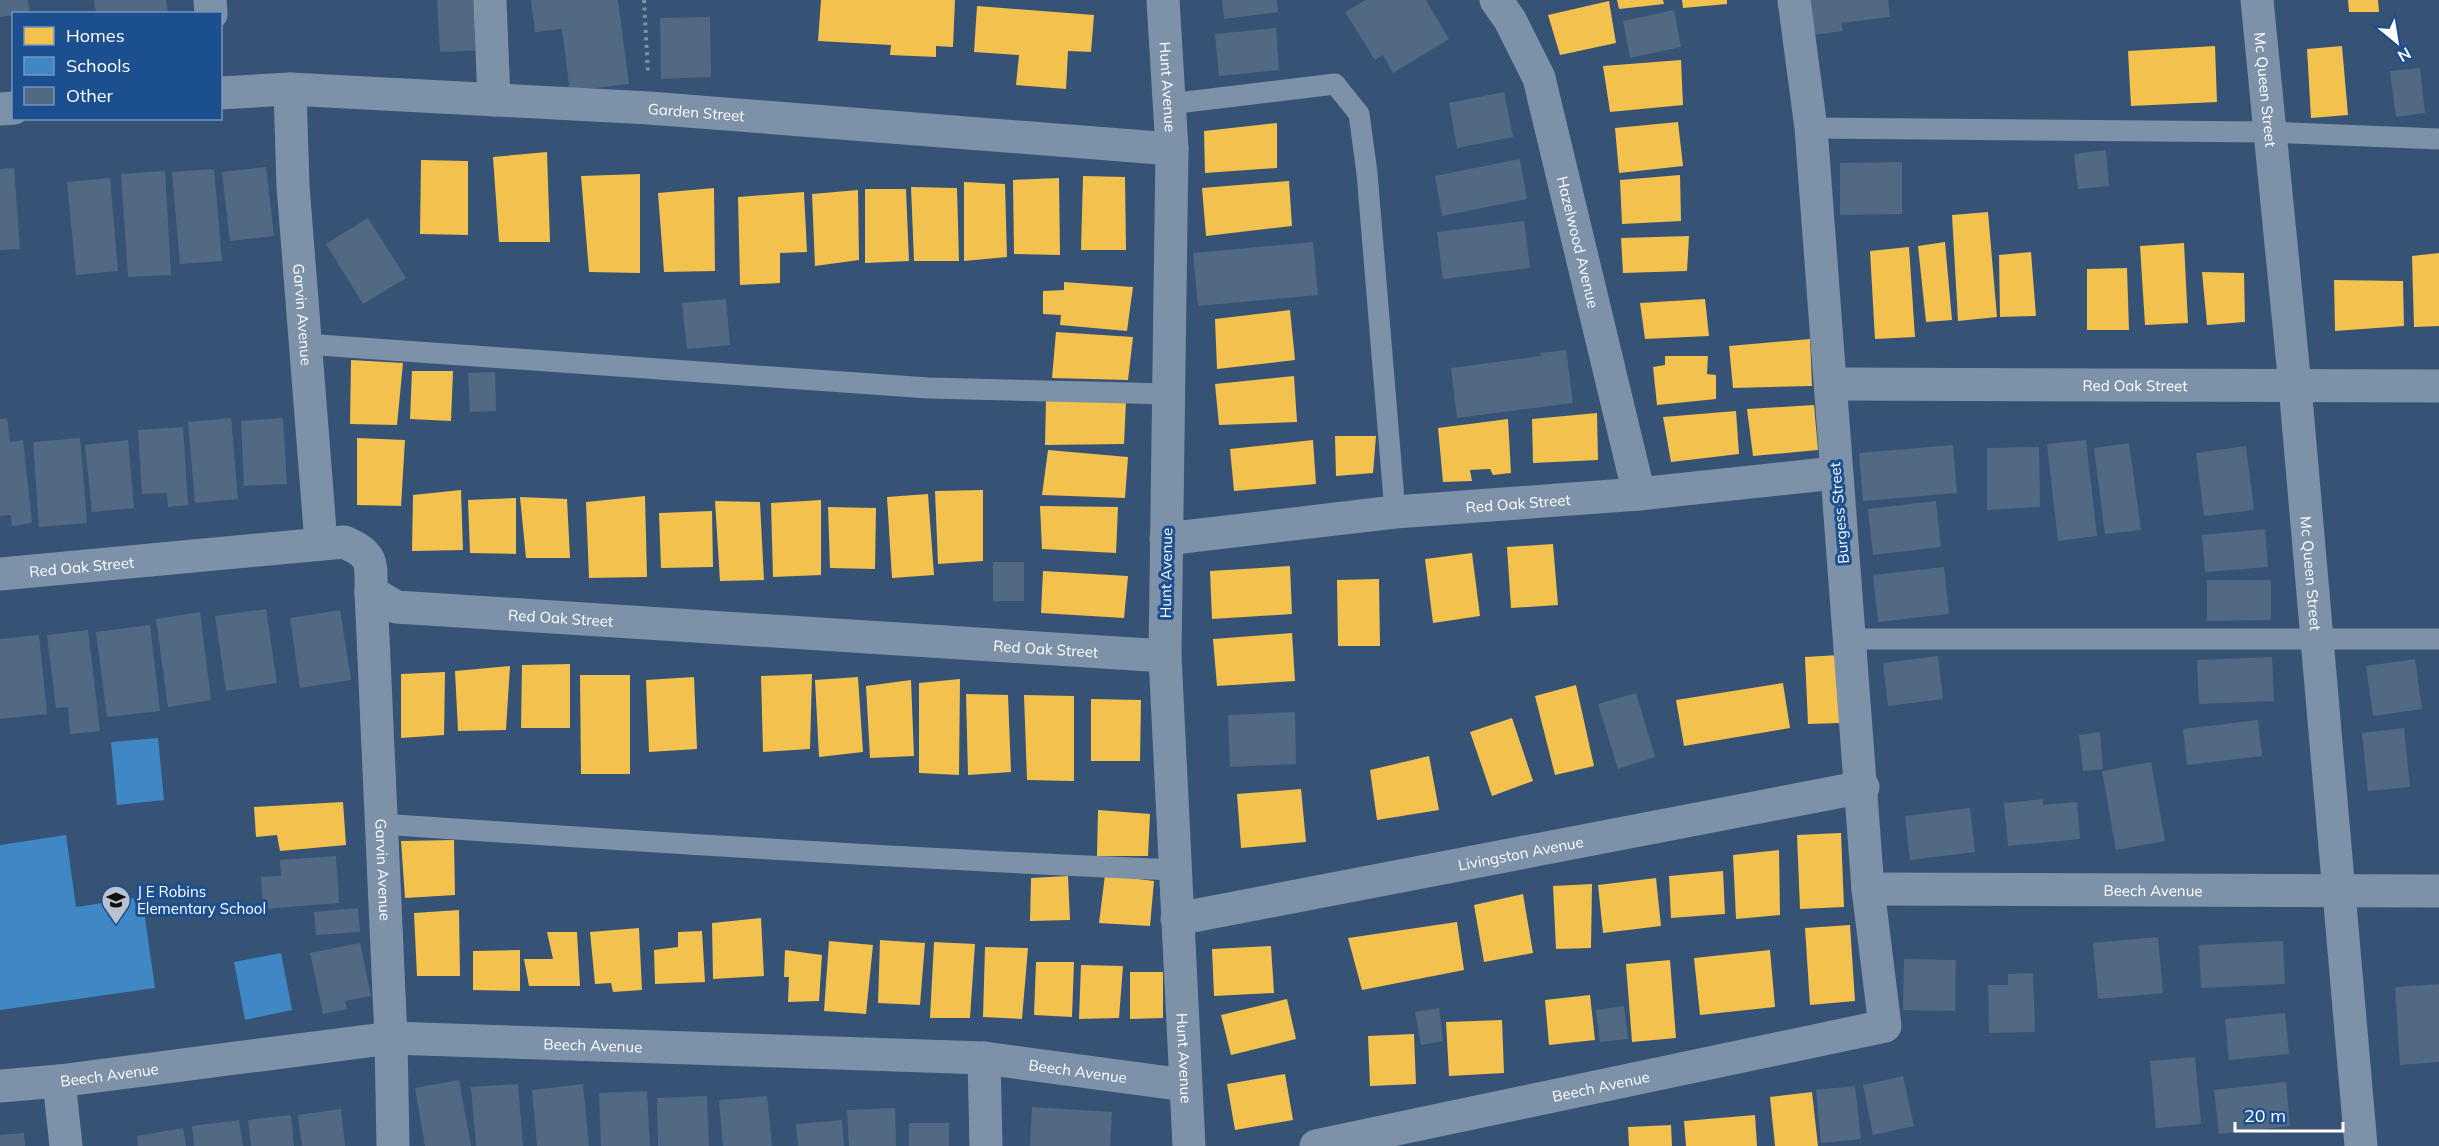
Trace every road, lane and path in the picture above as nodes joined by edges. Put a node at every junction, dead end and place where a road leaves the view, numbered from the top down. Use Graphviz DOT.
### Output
graph roads {
  1 [pos="490,0"];
  2 [pos="644,0"];
  3 [pos="1163,0"];
  4 [pos="1496,0"];
  5 [pos="1794,0"];
  6 [pos="2257,0"];
  7 [pos="290,88"];
  8 [pos="222,93"];
  9 [pos="494,100"];
  10 [pos="1169,104"];
  11 [pos="649,108"];
  12 [pos="1811,128"];
  13 [pos="2270,132"];
  14 [pos="2439,139"];
  15 [pos="1172,149"];
  16 [pos="305,344"];
  17 [pos="1831,384"];
  18 [pos="2295,386"];
  19 [pos="2439,386"];
  20 [pos="1168,394"];
  21 [pos="1835,473"];
  22 [pos="1639,494"];
  23 [pos="1395,513"];
  24 [pos="1166,539"];
  25 [pos="321,543"];
  26 [pos="0,574"];
  27 [pos="371,592"];
  28 [pos="1850,639"];
  29 [pos="2317,639"];
  30 [pos="2439,639"];
  31 [pos="1165,656"];
  32 [pos="1863,787"];
  33 [pos="381,824"];
  34 [pos="1175,870"];
  35 [pos="1868,889"];
  36 [pos="2339,890"];
  37 [pos="2439,891"];
  38 [pos="1177,919"];
  39 [pos="1885,1026"];
  40 [pos="391,1038"];
  41 [pos="984,1058"];
  42 [pos="59,1081"];
  43 [pos="1185,1085"];
  44 [pos="0,1086"];
  45 [pos="66,1146"];
  46 [pos="393,1146"];
  47 [pos="986,1146"];
  48 [pos="1189,1146"];
  49 [pos="1316,1146"];
  50 [pos="2361,1146"];
  1 -- 9 [label="street"];
  2 -- 11 [label="path"];
  3 -- 10 [label="street, Hunt Avenue"];
  4 -- 22 [label="street, Hazelwood Avenue"];
  5 -- 12 [label="street, Burgess Street"];
  6 -- 13 [label="street, Mc Queen Street"];
  7 -- 8 [label="street, Garden Street"];
  7 -- 9 [label="street, Garden Street"];
  7 -- 16 [label="street, Garvin Avenue"];
  9 -- 11 [label="street, Garden Street"];
  10 -- 15 [label="street, Hunt Avenue"];
  10 -- 23 [label="lane"];
  11 -- 15 [label="street, Garden Street"];
  12 -- 13 [label="lane"];
  12 -- 17 [label="street, Burgess Street"];
  13 -- 14 [label="lane"];
  13 -- 18 [label="street, Mc Queen Street"];
  15 -- 20 [label="street, Hunt Avenue"];
  16 -- 20 [label="lane"];
  16 -- 25 [label="street, Garvin Avenue"];
  17 -- 18 [label="street, Red Oak Street"];
  17 -- 21 [label="street, Burgess Street"];
  18 -- 19 [label="street, Red Oak Street"];
  18 -- 29 [label="street, Mc Queen Street"];
  20 -- 24 [label="street, Hunt Avenue"];
  21 -- 22 [label="street, Red Oak Street"];
  21 -- 28 [label="street, Burgess Street"];
  22 -- 23 [label="street, Red Oak Street"];
  23 -- 24 [label="street, Red Oak Street"];
  24 -- 31 [label="street, Hunt Avenue"];
  25 -- 26 [label="street, Red Oak Street"];
  25 -- 27 [label="street, Red Oak Street"];
  27 -- 31 [label="street, Red Oak Street"];
  27 -- 33 [label="street, Garvin Avenue"];
  28 -- 29 [label="lane"];
  28 -- 32 [label="street, Burgess Street"];
  29 -- 30 [label="lane"];
  29 -- 36 [label="street, Mc Queen Street"];
  31 -- 34 [label="street, Hunt Avenue"];
  32 -- 35 [label="street, Burgess Street"];
  32 -- 38 [label="street, Livingston Avenue"];
  33 -- 34 [label="lane"];
  33 -- 40 [label="street, Garvin Avenue"];
  34 -- 38 [label="street, Hunt Avenue"];
  35 -- 36 [label="street, Beech Avenue"];
  35 -- 39 [label="street, Burgess Street"];
  36 -- 37 [label="street, Beech Avenue"];
  36 -- 50 [label="street, Mc Queen Street"];
  38 -- 43 [label="street, Hunt Avenue"];
  39 -- 49 [label="street, Beech Avenue"];
  40 -- 41 [label="street, Beech Avenue"];
  40 -- 42 [label="street, Beech Avenue"];
  40 -- 46 [label="street, Garvin Avenue"];
  41 -- 43 [label="street, Beech Avenue"];
  41 -- 47 [label="street"];
  42 -- 44 [label="street, Beech Avenue"];
  42 -- 45 [label="street"];
  43 -- 48 [label="street, Hunt Avenue"];
}
